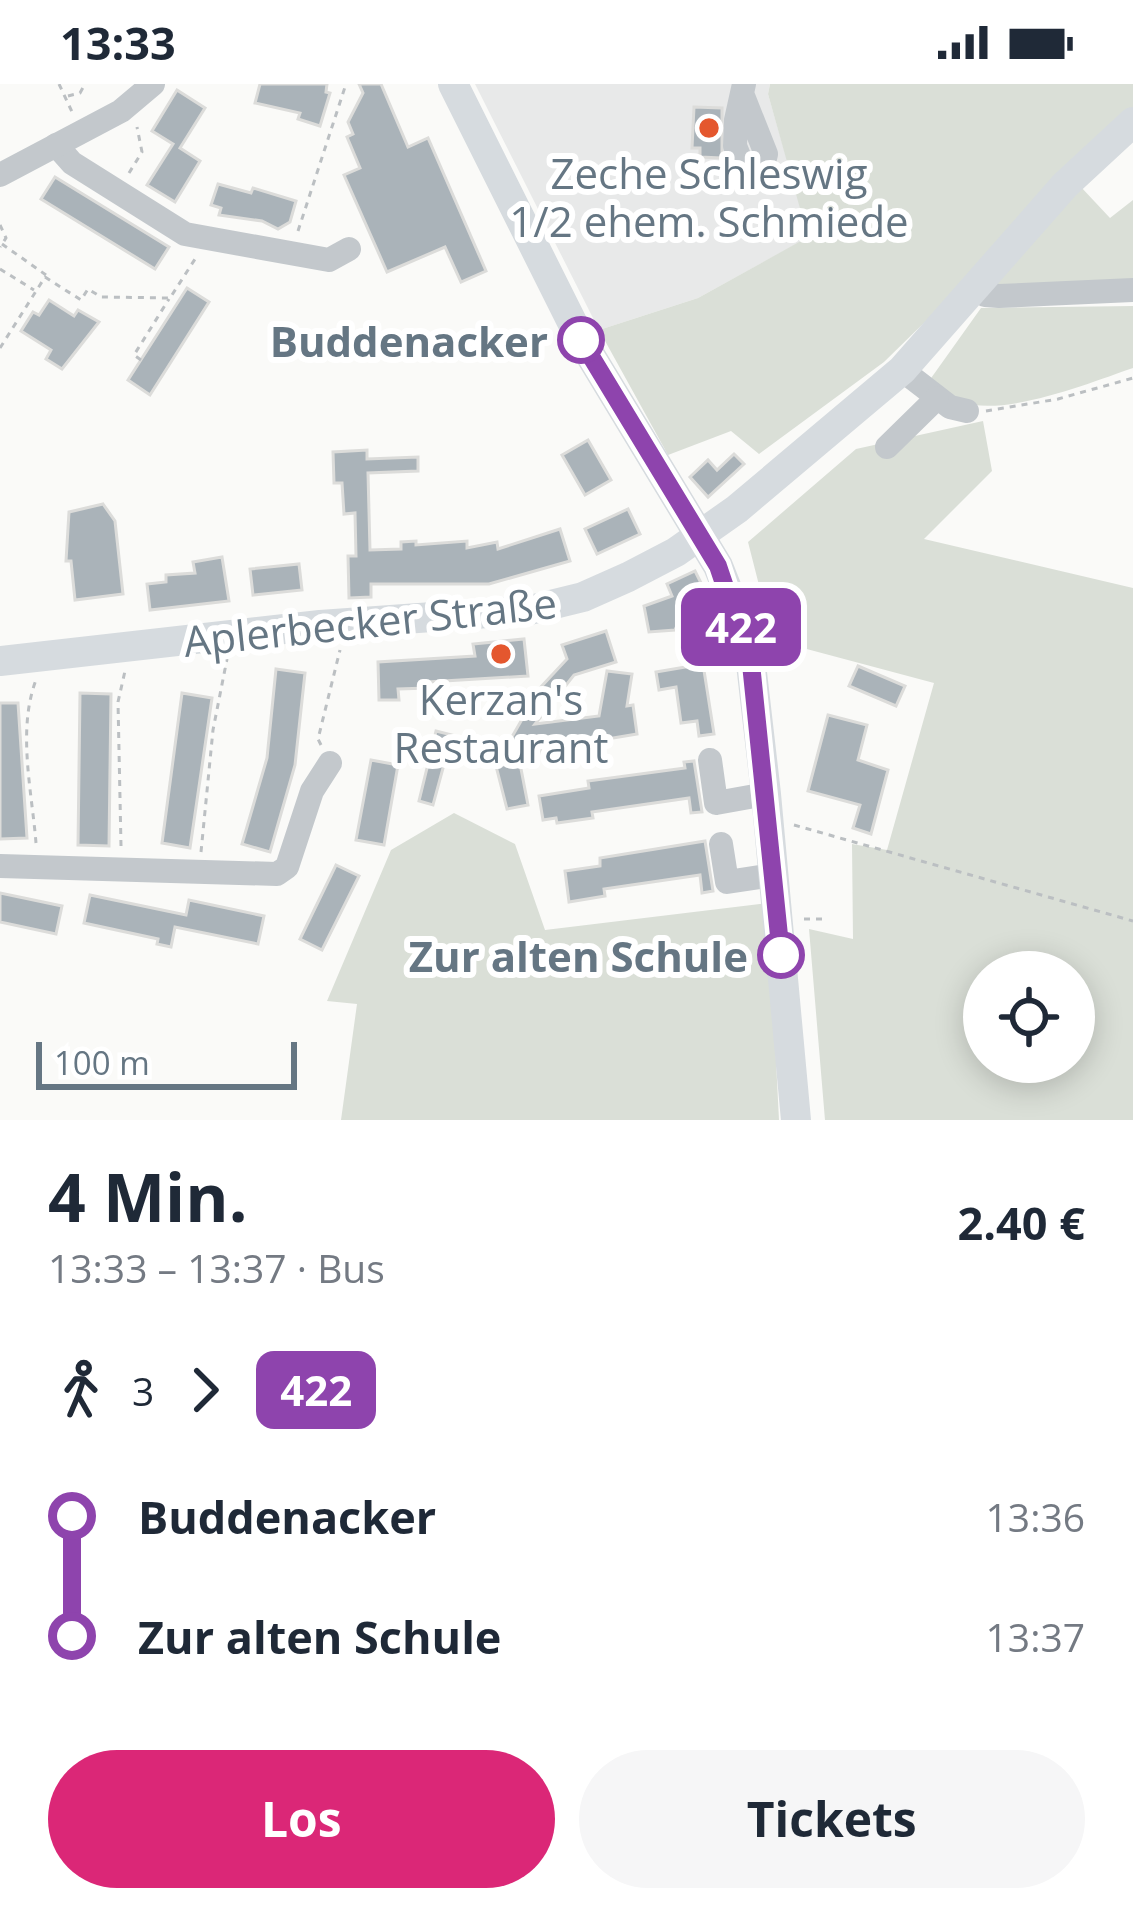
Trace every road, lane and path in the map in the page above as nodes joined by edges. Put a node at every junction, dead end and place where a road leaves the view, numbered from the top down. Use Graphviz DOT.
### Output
graph roads {
  1 [pos="59,84"];
  2 [pos="85,84"];
  3 [pos="153,84"];
  4 [pos="346,84"];
  5 [pos="453,84"];
  6 [pos="67,96"];
  7 [pos="135,119"];
  8 [pos="1133,122"];
  9 [pos="68,139"];
  10 [pos="0,175"];
  11 [pos="123,182"];
  12 [pos="0,225"];
  13 [pos="208,238"];
  14 [pos="1,245"];
  15 [pos="349,249"];
  16 [pos="290,253"];
  17 [pos="0,269"];
  18 [pos="45,277"];
  19 [pos="976,286"];
  20 [pos="1133,290"];
  21 [pos="36,291"];
  22 [pos="170,298"];
  23 [pos="164,308"];
  24 [pos="171,313"];
  25 [pos="7,322"];
  26 [pos="14,326"];
  27 [pos="0,348"];
  28 [pos="141,360"];
  29 [pos="902,370"];
  30 [pos="1133,378"];
  31 [pos="937,398"];
  32 [pos="967,411"];
  33 [pos="887,447"];
  34 [pos="700,536"];
  35 [pos="339,644"];
  36 [pos="229,651"];
  37 [pos="0,661"];
  38 [pos="126,663"];
  39 [pos="38,673"];
  40 [pos="710,760"];
  41 [pos="330,763"];
  42 [pos="766,794"];
  43 [pos="792,824"];
  44 [pos="721,844"];
  45 [pos="0,866"];
  46 [pos="38,867"];
  47 [pos="124,870"];
  48 [pos="199,872"];
  49 [pos="774,874"];
  50 [pos="828,919"];
  51 [pos="804,920"];
  52 [pos="1133,921"];
  53 [pos="796,1120"];
  1 -- 6 [label="path"];
  2 -- 6 [label="path"];
  3 -- 9 [label="street"];
  4 -- 16 [label="path"];
  5 -- 34 [label="main road"];
  6 -- 9 [label="path"];
  7 -- 11 [label="path"];
  8 -- 19 [label="main road, Aplerbecker Straße"];
  9 -- 10 [label="street"];
  9 -- 13 [label="street"];
  12 -- 14 [label="path"];
  13 -- 16 [label="street"];
  13 -- 22 [label="path"];
  14 -- 18 [label="path"];
  15 -- 16 [label="street"];
  17 -- 21 [label="path"];
  18 -- 21 [label="path"];
  18 -- 22 [label="path"];
  19 -- 20 [label="street"];
  19 -- 29 [label="main road, Aplerbecker Straße"];
  21 -- 26 [label="path"];
  22 -- 23 [label="path"];
  23 -- 24 [label="path"];
  23 -- 28 [label="path"];
  25 -- 26 [label="path"];
  26 -- 27 [label="path"];
  29 -- 31 [label="street"];
  29 -- 34 [label="main road, Aplerbecker Straße"];
  30 -- 32 [label="path"];
  31 -- 32 [label="street"];
  31 -- 33 [label="street"];
  34 -- 37 [label="main road, Aplerbecker Straße"];
  34 -- 42 [label="main road"];
  35 -- 41 [label="path"];
  36 -- 48 [label="path"];
  38 -- 47 [label="path"];
  39 -- 46 [label="path"];
  40 -- 42 [label="street"];
  41 -- 48 [label="street"];
  42 -- 49 [label="main road"];
  43 -- 52 [label="path"];
  44 -- 49 [label="street"];
  45 -- 46 [label="street"];
  46 -- 47 [label="street"];
  47 -- 48 [label="street"];
  49 -- 53 [label="main road"];
  50 -- 51 [label="path"];
}
